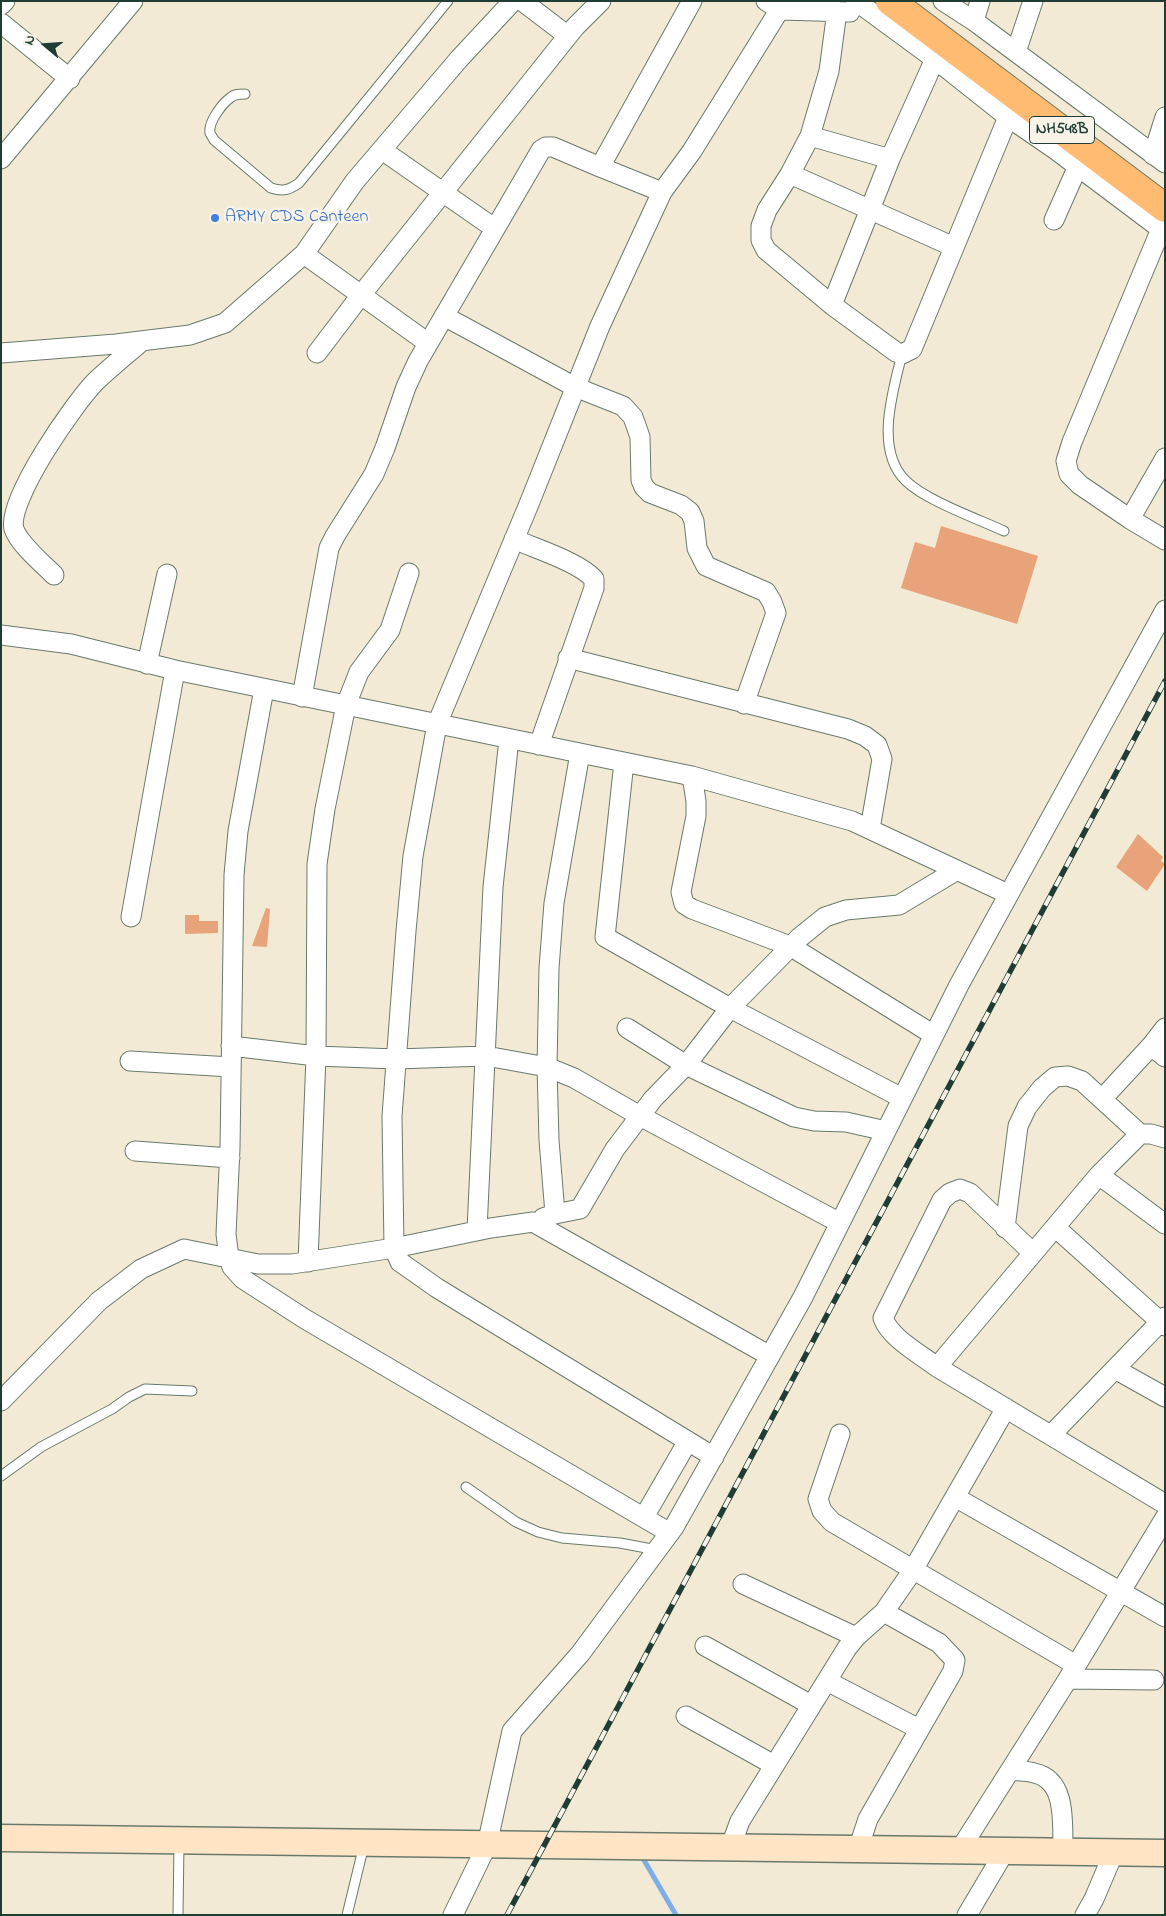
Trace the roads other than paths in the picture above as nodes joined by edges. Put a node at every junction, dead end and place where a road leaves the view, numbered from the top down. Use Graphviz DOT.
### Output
graph roads {
  1 [pos="5,1"];
  2 [pos="133,1"];
  3 [pos="448,1"];
  4 [pos="513,1"];
  5 [pos="522,1"];
  6 [pos="601,1"];
  7 [pos="692,1"];
  8 [pos="856,1"];
  9 [pos="943,1"];
  10 [pos="980,1"];
  11 [pos="1033,1"];
  12 [pos="777,4"];
  13 [pos="1,6"];
  14 [pos="881,7"];
  15 [pos="838,11"];
  16 [pos="974,22"];
  17 [pos="1,23"];
  18 [pos="568,36"];
  19 [pos="1016,52"];
  20 [pos="935,60"];
  21 [pos="70,79"];
  22 [pos="245,94"];
  23 [pos="1008,117"];
  24 [pos="1165,117"];
  25 [pos="810,136"];
  26 [pos="382,150"];
  27 [pos="890,159"];
  28 [pos="1159,159"];
  29 [pos="1,160"];
  30 [pos="1078,166"];
  31 [pos="600,167"];
  32 [pos="790,174"];
  33 [pos="443,192"];
  34 [pos="662,192"];
  35 [pos="870,211"];
  36 [pos="1054,220"];
  37 [pos="1164,223"];
  38 [pos="494,228"];
  39 [pos="954,247"];
  40 [pos="304,254"];
  41 [pos="361,295"];
  42 [pos="832,305"];
  43 [pos="444,316"];
  44 [pos="142,341"];
  45 [pos="428,343"];
  46 [pos="1,353"];
  47 [pos="317,353"];
  48 [pos="902,354"];
  49 [pos="575,387"];
  50 [pos="1165,458"];
  51 [pos="1130,518"];
  52 [pos="1004,531"];
  53 [pos="514,539"];
  54 [pos="1165,540"];
  55 [pos="409,573"];
  56 [pos="167,574"];
  57 [pos="54,575"];
  58 [pos="1165,610"];
  59 [pos="1,634"];
  60 [pos="568,658"];
  61 [pos="147,664"];
  62 [pos="175,670"];
  63 [pos="264,689"];
  64 [pos="302,696"];
  65 [pos="744,704"];
  66 [pos="346,705"];
  67 [pos="437,724"];
  68 [pos="510,739"];
  69 [pos="539,745"];
  70 [pos="580,753"];
  71 [pos="624,762"];
  72 [pos="692,776"];
  73 [pos="870,829"];
  74 [pos="957,870"];
  75 [pos="1008,894"];
  76 [pos="130,917"];
  77 [pos="790,946"];
  78 [pos="730,1008"];
  79 [pos="627,1028"];
  80 [pos="1165,1028"];
  81 [pos="934,1035"];
  82 [pos="231,1046"];
  83 [pos="1158,1051"];
  84 [pos="316,1056"];
  85 [pos="486,1056"];
  86 [pos="396,1059"];
  87 [pos="130,1061"];
  88 [pos="686,1065"];
  89 [pos="231,1067"];
  90 [pos="547,1067"];
  91 [pos="902,1098"];
  92 [pos="1102,1099"];
  93 [pos="640,1116"];
  94 [pos="886,1131"];
  95 [pos="1140,1134"];
  96 [pos="1165,1138"];
  97 [pos="134,1151"];
  98 [pos="230,1158"];
  99 [pos="1099,1175"];
  100 [pos="555,1214"];
  101 [pos="532,1222"];
  102 [pos="840,1223"];
  103 [pos="1165,1224"];
  104 [pos="1055,1227"];
  105 [pos="1005,1228"];
  106 [pos="477,1230"];
  107 [pos="394,1248"];
  108 [pos="1033,1254"];
  109 [pos="229,1258"];
  110 [pos="308,1262"];
  111 [pos="1163,1321"];
  112 [pos="770,1356"];
  113 [pos="938,1367"];
  114 [pos="1115,1368"];
  115 [pos="192,1391"];
  116 [pos="1165,1397"];
  117 [pos="1,1401"];
  118 [pos="1006,1408"];
  119 [pos="840,1434"];
  120 [pos="1051,1435"];
  121 [pos="688,1441"];
  122 [pos="714,1457"];
  123 [pos="1,1476"];
  124 [pos="466,1487"];
  125 [pos="954,1497"];
  126 [pos="1165,1504"];
  127 [pos="644,1517"];
  128 [pos="1165,1518"];
  129 [pos="670,1533"];
  130 [pos="658,1550"];
  131 [pos="913,1570"];
  132 [pos="743,1584"];
  133 [pos="1122,1592"];
  134 [pos="884,1612"];
  135 [pos="1165,1617"];
  136 [pos="856,1637"];
  137 [pos="705,1646"];
  138 [pos="1072,1672"];
  139 [pos="1154,1680"];
  140 [pos="827,1681"];
  141 [pos="811,1705"];
  142 [pos="686,1716"];
  143 [pos="920,1729"];
  144 [pos="774,1766"];
  145 [pos="1011,1770"];
  146 [pos="1,1838"];
  147 [pos="179,1841"];
  148 [pos="365,1843"];
  149 [pos="487,1845"];
  150 [pos="730,1848"];
  151 [pos="858,1849"];
  152 [pos="959,1850"];
  153 [pos="1005,1851"];
  154 [pos="1063,1852"];
  155 [pos="1114,1852"];
  156 [pos="1165,1852"];
  157 [pos="178,1915"];
  158 [pos="347,1915"];
  159 [pos="453,1915"];
  160 [pos="968,1915"];
  161 [pos="1085,1915"];
  1 -- 13 [label="street"];
  2 -- 21 [label="street"];
  3 -- 22 [label="lane"];
  4 -- 26 [label="street"];
  5 -- 18 [label="street"];
  6 -- 18 [label="street"];
  7 -- 31 [label="street"];
  8 -- 14 [label="street"];
  9 -- 16 [label="street"];
  10 -- 16 [label="street"];
  11 -- 19 [label="street"];
  12 -- 15 [label="street"];
  12 -- 34 [label="street"];
  14 -- 15 [label="street"];
  14 -- 20 [label="street"];
  14 -- 37 [label="highway, NH548B"];
  15 -- 25 [label="street"];
  16 -- 19 [label="street"];
  17 -- 21 [label="street"];
  18 -- 33 [label="street"];
  19 -- 28 [label="street"];
  20 -- 23 [label="street"];
  20 -- 27 [label="street"];
  21 -- 29 [label="street"];
  23 -- 30 [label="street"];
  23 -- 39 [label="street"];
  24 -- 28 [label="street"];
  25 -- 27 [label="street"];
  25 -- 32 [label="street"];
  26 -- 33 [label="street"];
  26 -- 40 [label="street"];
  27 -- 35 [label="street"];
  30 -- 36 [label="street"];
  30 -- 37 [label="street"];
  31 -- 34 [label="street"];
  31 -- 38 [label="street"];
  32 -- 35 [label="street"];
  32 -- 42 [label="street"];
  33 -- 38 [label="street"];
  33 -- 41 [label="street"];
  34 -- 49 [label="street"];
  35 -- 39 [label="street"];
  35 -- 42 [label="street"];
  37 -- 51 [label="street"];
  38 -- 43 [label="street"];
  39 -- 48 [label="street"];
  40 -- 41 [label="street"];
  40 -- 44 [label="street"];
  41 -- 45 [label="street"];
  41 -- 47 [label="street"];
  42 -- 48 [label="street"];
  43 -- 45 [label="street"];
  43 -- 49 [label="street"];
  44 -- 46 [label="street"];
  44 -- 57 [label="street"];
  45 -- 64 [label="street"];
  48 -- 52 [label="lane"];
  49 -- 53 [label="street"];
  49 -- 65 [label="street"];
  50 -- 51 [label="street"];
  51 -- 54 [label="street"];
  53 -- 60 [label="street"];
  53 -- 67 [label="street"];
  55 -- 66 [label="street"];
  56 -- 61 [label="street"];
  58 -- 75 [label="street"];
  59 -- 61 [label="street"];
  60 -- 65 [label="street"];
  60 -- 69 [label="street"];
  61 -- 62 [label="street"];
  62 -- 63 [label="street"];
  62 -- 76 [label="street"];
  63 -- 64 [label="street"];
  63 -- 82 [label="street"];
  64 -- 66 [label="street"];
  65 -- 73 [label="street"];
  66 -- 67 [label="street"];
  66 -- 84 [label="street"];
  67 -- 68 [label="street"];
  67 -- 86 [label="street"];
  68 -- 69 [label="street"];
  68 -- 85 [label="street"];
  69 -- 70 [label="street"];
  70 -- 71 [label="street"];
  70 -- 90 [label="street"];
  71 -- 72 [label="street"];
  71 -- 78 [label="street"];
  72 -- 73 [label="street"];
  72 -- 77 [label="street"];
  73 -- 74 [label="street"];
  74 -- 75 [label="street"];
  74 -- 77 [label="street"];
  75 -- 81 [label="street"];
  77 -- 78 [label="street"];
  77 -- 81 [label="street"];
  78 -- 88 [label="street"];
  78 -- 91 [label="street"];
  79 -- 88 [label="street"];
  80 -- 83 [label="street"];
  81 -- 91 [label="street"];
  82 -- 84 [label="street"];
  82 -- 89 [label="street"];
  83 -- 92 [label="street"];
  84 -- 86 [label="street"];
  84 -- 110 [label="street"];
  85 -- 86 [label="street"];
  85 -- 90 [label="street"];
  85 -- 106 [label="street"];
  86 -- 107 [label="street"];
  87 -- 89 [label="street"];
  88 -- 93 [label="street"];
  88 -- 94 [label="street"];
  89 -- 98 [label="street"];
  90 -- 93 [label="street"];
  90 -- 100 [label="street"];
  91 -- 94 [label="street"];
  92 -- 95 [label="street"];
  92 -- 105 [label="street"];
  93 -- 100 [label="street"];
  93 -- 102 [label="street"];
  94 -- 102 [label="street"];
  95 -- 96 [label="street"];
  95 -- 99 [label="street"];
  97 -- 98 [label="street"];
  98 -- 109 [label="street"];
  99 -- 103 [label="street"];
  99 -- 104 [label="street"];
  100 -- 101 [label="street"];
  101 -- 106 [label="street"];
  101 -- 112 [label="street"];
  102 -- 112 [label="street"];
  104 -- 108 [label="street"];
  104 -- 111 [label="street"];
  105 -- 108 [label="street"];
  105 -- 113 [label="street"];
  106 -- 107 [label="street"];
  107 -- 110 [label="street"];
  107 -- 121 [label="street"];
  108 -- 113 [label="street"];
  109 -- 110 [label="street"];
  109 -- 117 [label="street"];
  109 -- 127 [label="street"];
  111 -- 114 [label="street"];
  112 -- 122 [label="street"];
  113 -- 118 [label="street"];
  114 -- 116 [label="street"];
  114 -- 120 [label="street"];
  115 -- 123 [label="lane"];
  118 -- 120 [label="street"];
  118 -- 125 [label="street"];
  119 -- 131 [label="street"];
  120 -- 126 [label="street"];
  121 -- 122 [label="street"];
  121 -- 127 [label="street"];
  122 -- 129 [label="street"];
  124 -- 130 [label="lane"];
  125 -- 131 [label="street"];
  125 -- 133 [label="street"];
  127 -- 129 [label="street"];
  128 -- 133 [label="street"];
  129 -- 130 [label="street"];
  130 -- 149 [label="street"];
  131 -- 134 [label="street"];
  131 -- 138 [label="street"];
  132 -- 136 [label="street"];
  133 -- 135 [label="street"];
  133 -- 138 [label="street"];
  134 -- 136 [label="street"];
  134 -- 143 [label="street"];
  136 -- 140 [label="street"];
  137 -- 141 [label="street"];
  138 -- 139 [label="street"];
  138 -- 145 [label="street"];
  140 -- 141 [label="street"];
  140 -- 143 [label="street"];
  141 -- 144 [label="street"];
  142 -- 144 [label="street"];
  143 -- 151 [label="street"];
  144 -- 150 [label="street"];
  145 -- 152 [label="street"];
  145 -- 154 [label="street"];
  146 -- 147 [label="main road"];
  147 -- 148 [label="main road"];
  147 -- 157 [label="lane"];
  148 -- 149 [label="main road"];
  148 -- 158 [label="lane"];
  149 -- 150 [label="main road"];
  149 -- 159 [label="street"];
  150 -- 151 [label="main road"];
  151 -- 152 [label="main road"];
  152 -- 153 [label="main road"];
  153 -- 154 [label="main road"];
  153 -- 160 [label="street"];
  154 -- 155 [label="main road"];
  155 -- 156 [label="main road"];
  155 -- 161 [label="street"];
}
